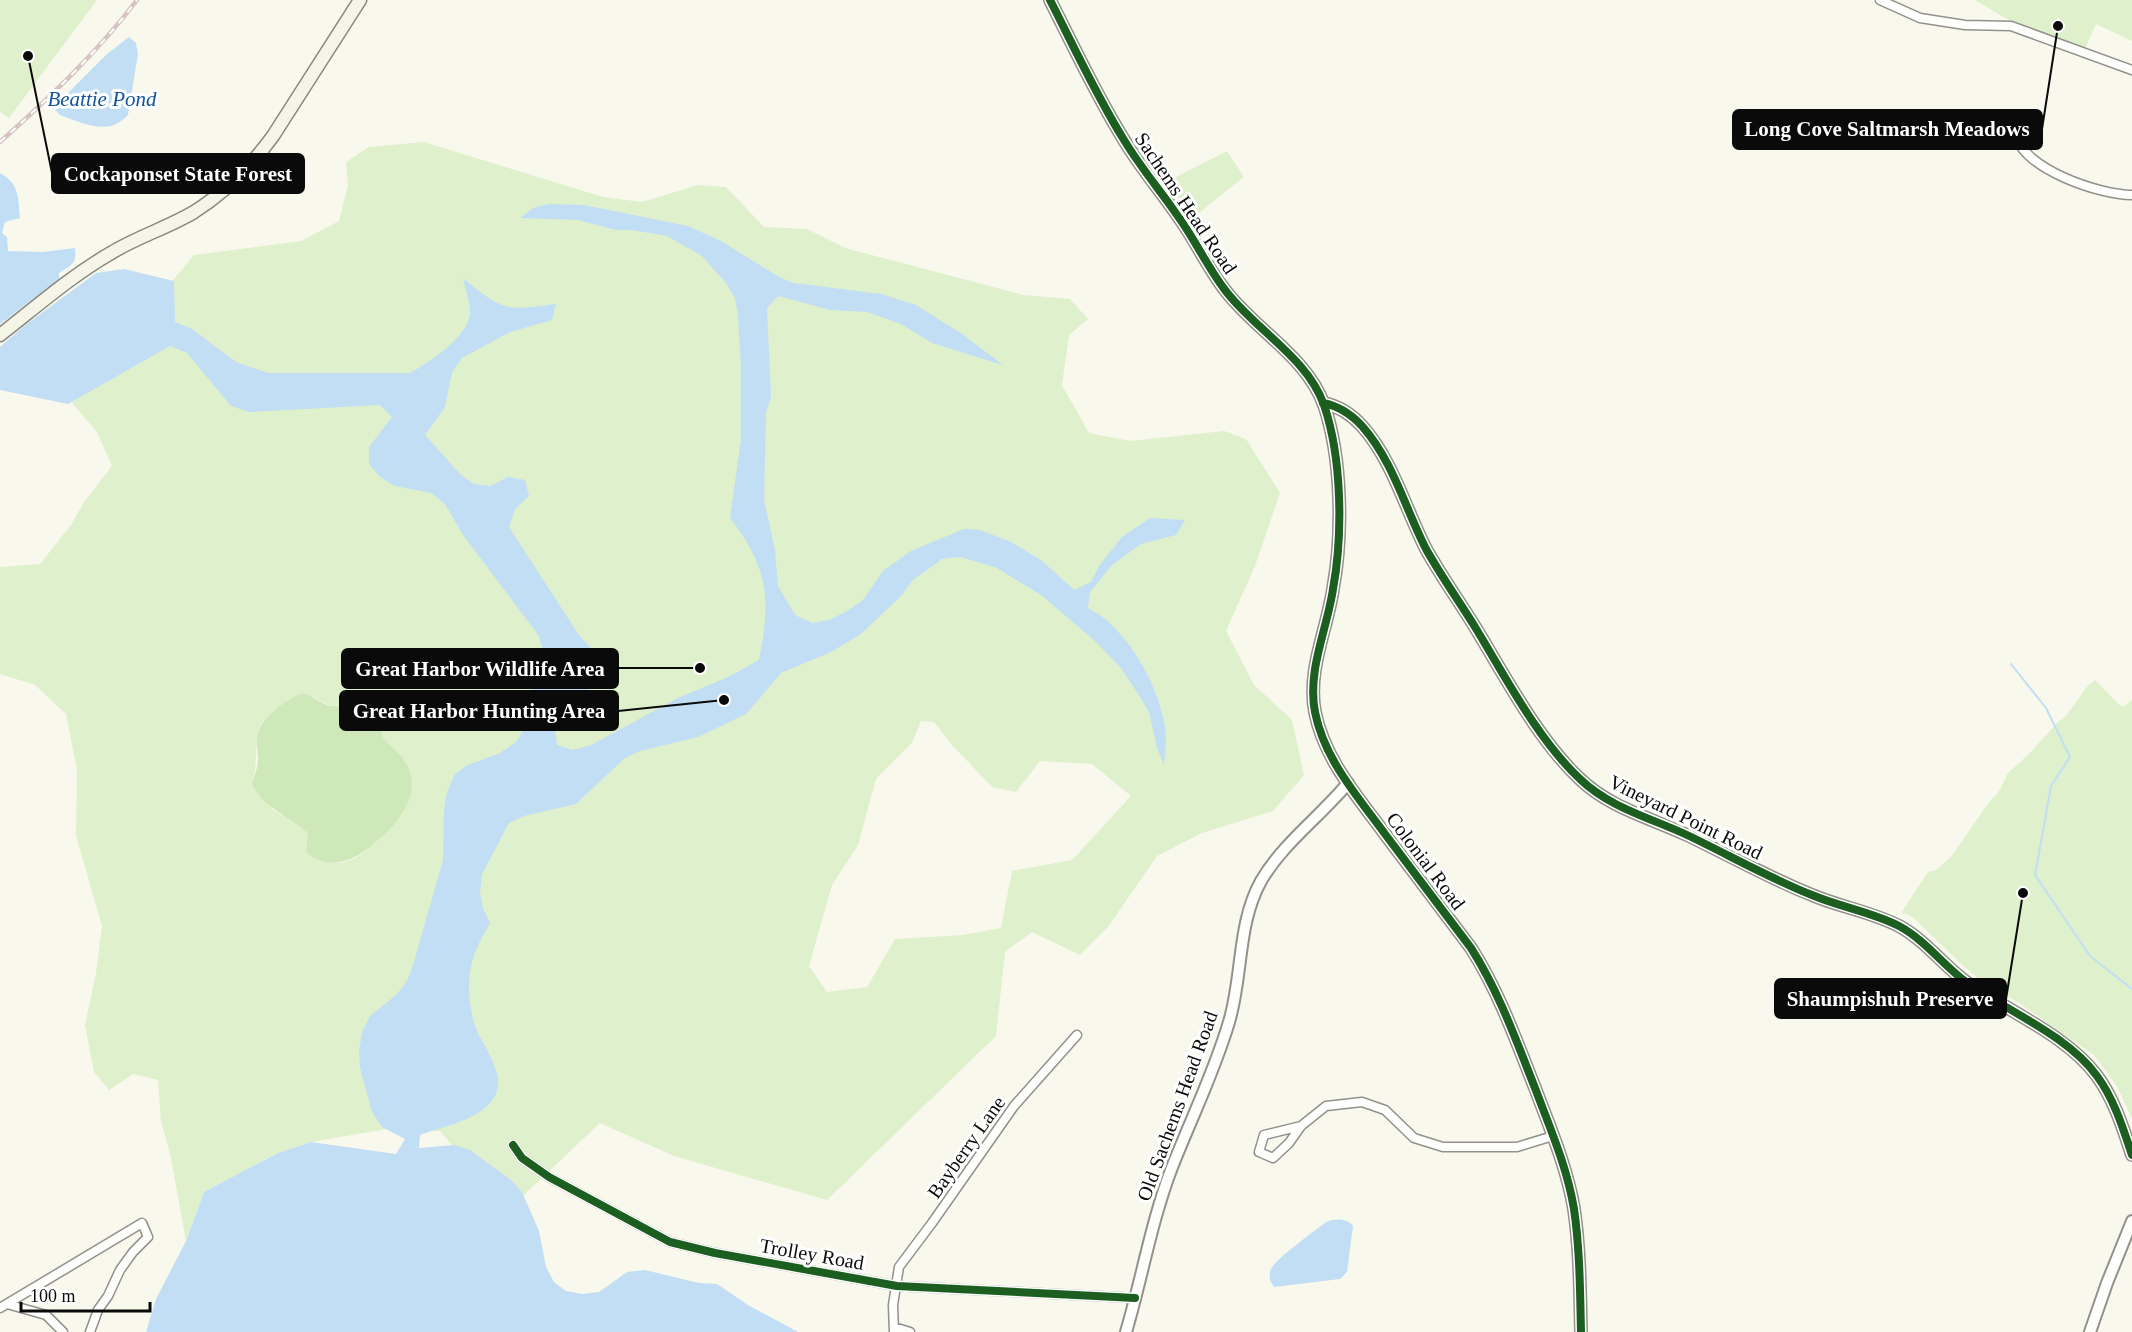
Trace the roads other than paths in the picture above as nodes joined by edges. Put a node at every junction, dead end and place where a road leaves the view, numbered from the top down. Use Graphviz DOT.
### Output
graph roads {
  1 [pos="360,0"];
  2 [pos="1050,0"];
  3 [pos="1880,0"];
  4 [pos="2132,70"];
  5 [pos="2016,134"];
  6 [pos="2132,195"];
  7 [pos="0,335"];
  8 [pos="1323,403"];
  9 [pos="1348,783"];
  10 [pos="1077,1035"];
  11 [pos="1301,1126"];
  12 [pos="1553,1136"];
  13 [pos="513,1145"];
  14 [pos="2132,1155"];
  15 [pos="2132,1221"];
  16 [pos="897,1286"];
  17 [pos="1135,1298"];
  18 [pos="3,1306"];
  19 [pos="894,1329"];
  20 [pos="63,1332"];
  21 [pos="90,1332"];
  22 [pos="910,1332"];
  23 [pos="1126,1332"];
  24 [pos="1581,1332"];
  25 [pos="2090,1332"];
  1 -- 7 [label="main road"];
  2 -- 8 [label="street, Sachems Head Road"];
  3 -- 4 [label="street"];
  5 -- 6 [label="street"];
  8 -- 9 [label="street, Colonial Road"];
  8 -- 14 [label="street, Vineyard Point Road"];
  9 -- 12 [label="street, Colonial Road"];
  9 -- 17 [label="street, Old Sachems Head Road"];
  10 -- 16 [label="street, Bayberry Lane"];
  11 -- 11 [label="street"];
  11 -- 12 [label="street"];
  12 -- 24 [label="street, Colonial Road"];
  13 -- 16 [label="street, Trolley Road"];
  15 -- 25 [label="street"];
  16 -- 17 [label="street, Trolley Road"];
  16 -- 19 [label="street, Bayberry Lane"];
  17 -- 23 [label="street, Old Sachems Head Road"];
  18 -- 20 [label="street"];
  18 -- 21 [label="street"];
  19 -- 22 [label="street"];
}
